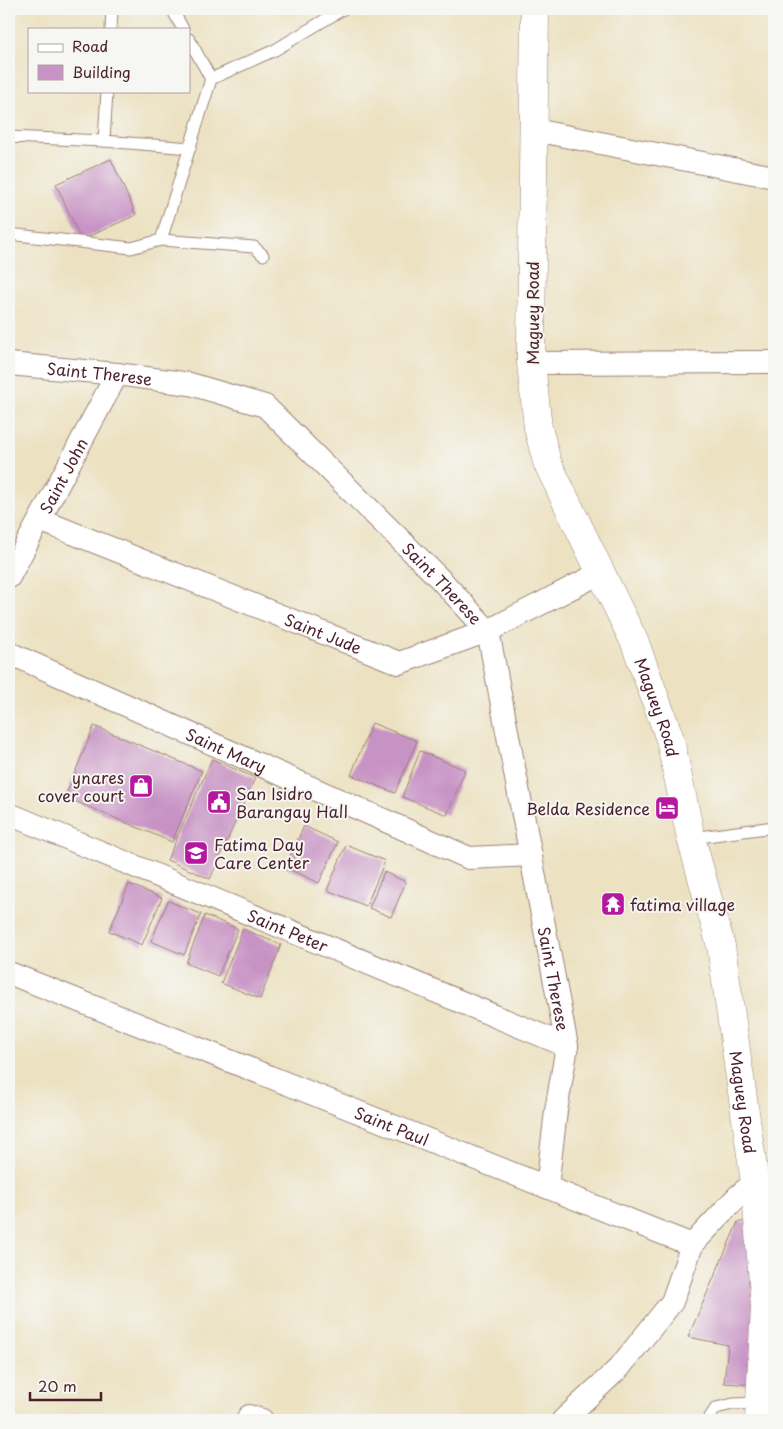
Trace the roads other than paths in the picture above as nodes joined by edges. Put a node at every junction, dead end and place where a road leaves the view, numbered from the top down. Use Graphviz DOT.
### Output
graph roads {
  1 [pos="112,9"];
  2 [pos="172,9"];
  3 [pos="343,9"];
  4 [pos="536,9"];
  5 [pos="110,28"];
  6 [pos="182,28"];
  7 [pos="190,42"];
  8 [pos="211,79"];
  9 [pos="107,92"];
  10 [pos="534,130"];
  11 [pos="9,137"];
  12 [pos="104,141"];
  13 [pos="190,148"];
  14 [pos="774,177"];
  15 [pos="9,234"];
  16 [pos="161,240"];
  17 [pos="263,255"];
  18 [pos="770,362"];
  19 [pos="531,363"];
  20 [pos="9,364"];
  21 [pos="117,374"];
  22 [pos="40,520"];
  23 [pos="602,572"];
  24 [pos="9,577"];
  25 [pos="488,631"];
  26 [pos="9,653"];
  27 [pos="9,814"];
  28 [pos="774,827"];
  29 [pos="691,838"];
  30 [pos="531,854"];
  31 [pos="9,973"];
  32 [pos="567,1046"];
  33 [pos="765,1184"];
  34 [pos="547,1187"];
  35 [pos="692,1245"];
  36 [pos="759,1411"];
  37 [pos="563,1420"];
  38 [pos="708,1420"];
  1 -- 5 [label="lane"];
  2 -- 6 [label="lane"];
  3 -- 8 [label="lane"];
  4 -- 10 [label="street, Maguey Road"];
  7 -- 8 [label="lane"];
  8 -- 13 [label="lane"];
  9 -- 12 [label="lane"];
  10 -- 14 [label="street"];
  10 -- 19 [label="street, Maguey Road"];
  11 -- 12 [label="lane"];
  12 -- 13 [label="lane"];
  13 -- 16 [label="lane"];
  15 -- 16 [label="lane"];
  16 -- 17 [label="lane"];
  18 -- 19 [label="street"];
  19 -- 23 [label="street, Maguey Road"];
  20 -- 21 [label="street, Saint Therese"];
  21 -- 22 [label="street, Saint John"];
  21 -- 25 [label="street, Saint Therese"];
  22 -- 24 [label="street, Saint John"];
  22 -- 25 [label="street, Saint Jude"];
  23 -- 25 [label="street, Saint Jude"];
  23 -- 29 [label="street, Maguey Road"];
  25 -- 30 [label="street, Saint Therese"];
  26 -- 30 [label="street, Saint Mary"];
  27 -- 32 [label="street, Saint Peter"];
  28 -- 29 [label="lane"];
  29 -- 33 [label="street, Maguey Road"];
  30 -- 32 [label="street, Saint Therese"];
  31 -- 34 [label="street, Saint Paul"];
  32 -- 34 [label="street, Saint Therese"];
  33 -- 35 [label="street"];
  33 -- 36 [label="street, Maguey Road"];
  34 -- 35 [label="street, Saint Paul"];
  35 -- 37 [label="street"];
  36 -- 38 [label="lane"];
}
